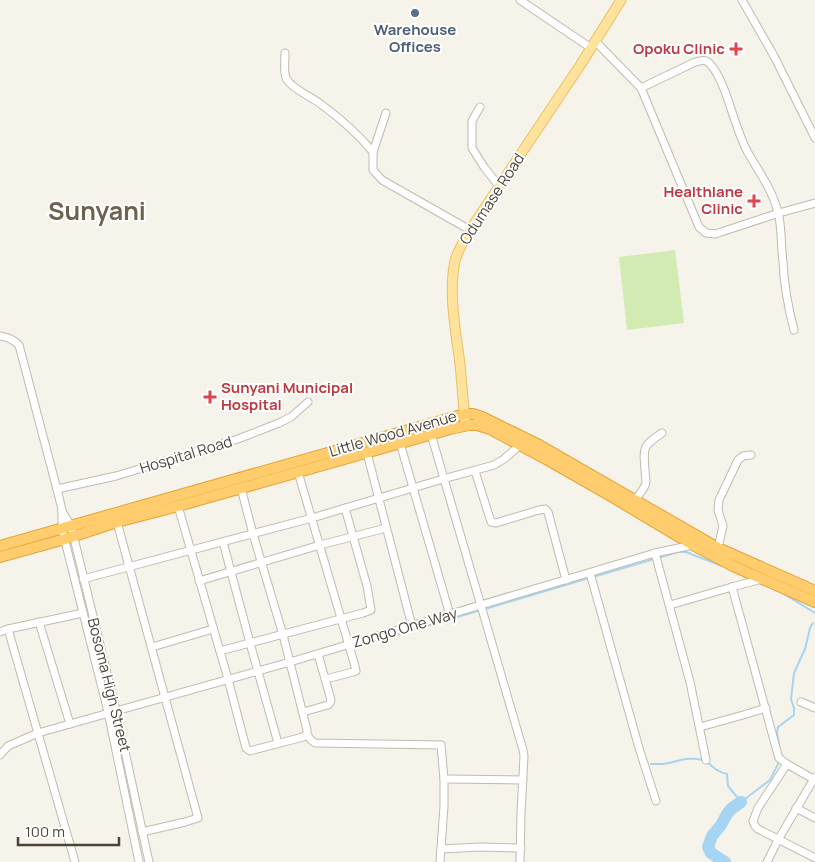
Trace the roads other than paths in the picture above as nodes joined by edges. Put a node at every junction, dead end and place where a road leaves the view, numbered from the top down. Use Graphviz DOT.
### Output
graph roads {
  1 [pos="520,0"];
  2 [pos="621,0"];
  3 [pos="742,0"];
  4 [pos="593,44"];
  5 [pos="285,53"];
  6 [pos="641,88"];
  7 [pos="480,107"];
  8 [pos="386,113"];
  9 [pos="815,138"];
  10 [pos="373,152"];
  11 [pos="499,186"];
  12 [pos="815,204"];
  13 [pos="779,214"];
  14 [pos="470,230"];
  15 [pos="794,330"];
  16 [pos="0,336"];
  17 [pos="308,402"];
  18 [pos="465,414"];
  19 [pos="466,425"];
  20 [pos="662,433"];
  21 [pos="431,434"];
  22 [pos="400,443"];
  23 [pos="520,445"];
  24 [pos="367,453"];
  25 [pos="751,455"];
  26 [pos="475,471"];
  27 [pos="298,472"];
  28 [pos="443,479"];
  29 [pos="211,485"];
  30 [pos="241,488"];
  31 [pos="412,488"];
  32 [pos="57,489"];
  33 [pos="189,492"];
  34 [pos="213,496"];
  35 [pos="378,499"];
  36 [pos="635,500"];
  37 [pos="192,502"];
  38 [pos="178,506"];
  39 [pos="345,508"];
  40 [pos="312,518"];
  41 [pos="117,522"];
  42 [pos="386,528"];
  43 [pos="68,532"];
  44 [pos="253,534"];
  45 [pos="353,536"];
  46 [pos="223,542"];
  47 [pos="320,545"];
  48 [pos="693,545"];
  49 [pos="0,546"];
  50 [pos="718,548"];
  51 [pos="190,551"];
  52 [pos="656,553"];
  53 [pos="0,557"];
  54 [pos="261,563"];
  55 [pos="130,567"];
  56 [pos="231,572"];
  57 [pos="590,573"];
  58 [pos="762,578"];
  59 [pos="83,579"];
  60 [pos="199,580"];
  61 [pos="566,580"];
  62 [pos="732,587"];
  63 [pos="815,591"];
  64 [pos="815,602"];
  65 [pos="670,605"];
  66 [pos="481,606"];
  67 [pos="83,612"];
  68 [pos="450,615"];
  69 [pos="341,619"];
  70 [pos="39,622"];
  71 [pos="412,626"];
  72 [pos="8,629"];
  73 [pos="213,629"];
  74 [pos="0,632"];
  75 [pos="283,635"];
  76 [pos="250,643"];
  77 [pos="348,645"];
  78 [pos="152,647"];
  79 [pos="220,651"];
  80 [pos="318,654"];
  81 [pos="290,662"];
  82 [pos="258,670"];
  83 [pos="228,679"];
  84 [pos="326,680"];
  85 [pos="166,697"];
  86 [pos="802,702"];
  87 [pos="766,708"];
  88 [pos="815,708"];
  89 [pos="112,711"];
  90 [pos="303,712"];
  91 [pos="70,724"];
  92 [pos="700,727"];
  93 [pos="38,733"];
  94 [pos="307,734"];
  95 [pos="278,743"];
  96 [pos="4,746"];
  97 [pos="0,755"];
  98 [pos="706,760"];
  99 [pos="783,761"];
  100 [pos="444,779"];
  101 [pos="815,779"];
  102 [pos="523,780"];
  103 [pos="656,801"];
  104 [pos="796,808"];
  105 [pos="815,818"];
  106 [pos="142,832"];
  107 [pos="778,840"];
  108 [pos="520,848"];
  109 [pos="441,849"];
  110 [pos="815,858"];
  111 [pos="75,862"];
  112 [pos="140,862"];
  113 [pos="149,862"];
  114 [pos="440,862"];
  115 [pos="520,862"];
  116 [pos="767,862"];
  1 -- 4 [label="street"];
  2 -- 4 [label="main road, Odumase Road"];
  3 -- 9 [label="street"];
  4 -- 6 [label="street"];
  4 -- 11 [label="main road, Odumase Road"];
  5 -- 10 [label="street"];
  6 -- 13 [label="street"];
  6 -- 13 [label="street"];
  7 -- 11 [label="street"];
  8 -- 10 [label="street"];
  10 -- 14 [label="street"];
  11 -- 14 [label="main road, Odumase Road"];
  12 -- 13 [label="street"];
  13 -- 15 [label="street"];
  14 -- 18 [label="main road, Odumase Road"];
  16 -- 32 [label="street, Bosoma High Street"];
  17 -- 32 [label="street, Hospital Road"];
  18 -- 19 [label="main road, Odumase Road"];
  18 -- 29 [label="highway, Little Wood Avenue"];
  18 -- 36 [label="highway, Little Wood Avenue"];
  19 -- 21 [label="highway, Little Wood Avenue"];
  19 -- 23 [label="highway, Little Wood Avenue"];
  20 -- 36 [label="street"];
  21 -- 22 [label="highway, Little Wood Avenue"];
  21 -- 28 [label="street"];
  22 -- 24 [label="highway, Little Wood Avenue"];
  22 -- 31 [label="street"];
  23 -- 26 [label="street"];
  23 -- 48 [label="highway, Little Wood Avenue"];
  24 -- 27 [label="highway, Little Wood Avenue"];
  24 -- 35 [label="street"];
  25 -- 50 [label="street"];
  26 -- 28 [label="street"];
  26 -- 61 [label="street"];
  27 -- 30 [label="highway, Little Wood Avenue"];
  27 -- 40 [label="street"];
  28 -- 31 [label="street"];
  28 -- 66 [label="street"];
  29 -- 33 [label="highway, Little Wood Avenue"];
  29 -- 34 [label="highway"];
  30 -- 34 [label="highway, Little Wood Avenue"];
  30 -- 44 [label="street"];
  31 -- 35 [label="street"];
  31 -- 68 [label="street"];
  32 -- 43 [label="street, Bosoma High Street"];
  33 -- 37 [label="highway"];
  33 -- 43 [label="highway, Little Wood Avenue"];
  34 -- 37 [label="highway, Little Wood Avenue"];
  35 -- 39 [label="street"];
  35 -- 42 [label="street"];
  36 -- 50 [label="highway, Little Wood Avenue"];
  37 -- 38 [label="highway, Little Wood Avenue"];
  38 -- 41 [label="highway, Little Wood Avenue"];
  38 -- 51 [label="street"];
  39 -- 40 [label="street"];
  39 -- 45 [label="street"];
  40 -- 44 [label="street"];
  40 -- 47 [label="street"];
  41 -- 43 [label="highway, Little Wood Avenue"];
  41 -- 55 [label="street"];
  42 -- 45 [label="street"];
  42 -- 71 [label="street"];
  43 -- 49 [label="highway, Little Wood Avenue"];
  43 -- 53 [label="highway, Little Wood Avenue"];
  43 -- 59 [label="street, Bosoma High Street"];
  43 -- 67 [label="street, Bosoma High Street"];
  44 -- 46 [label="street"];
  44 -- 54 [label="street"];
  45 -- 47 [label="street"];
  45 -- 69 [label="street"];
  46 -- 51 [label="street"];
  46 -- 56 [label="street"];
  47 -- 54 [label="street"];
  47 -- 69 [label="street"];
  48 -- 52 [label="street, Zongo One Way"];
  48 -- 58 [label="highway, Little Wood Avenue"];
  50 -- 63 [label="highway, Little Wood Avenue"];
  51 -- 55 [label="street"];
  51 -- 60 [label="street"];
  52 -- 57 [label="street, Zongo One Way"];
  52 -- 65 [label="street"];
  54 -- 56 [label="street"];
  54 -- 75 [label="street"];
  55 -- 59 [label="street"];
  55 -- 78 [label="street"];
  56 -- 60 [label="street"];
  56 -- 76 [label="street"];
  57 -- 61 [label="street, Zongo One Way"];
  57 -- 103 [label="street"];
  58 -- 62 [label="street"];
  58 -- 64 [label="highway, Little Wood Avenue"];
  59 -- 89 [label="street, Bosoma High Street"];
  60 -- 73 [label="street"];
  61 -- 66 [label="street, Zongo One Way"];
  62 -- 65 [label="street"];
  62 -- 87 [label="street"];
  65 -- 92 [label="street"];
  66 -- 68 [label="street, Zongo One Way"];
  66 -- 102 [label="street"];
  67 -- 70 [label="street"];
  67 -- 89 [label="street, Bosoma High Street"];
  68 -- 71 [label="street, Zongo One Way"];
  69 -- 75 [label="street"];
  69 -- 77 [label="street"];
  70 -- 72 [label="street"];
  70 -- 91 [label="street"];
  71 -- 77 [label="street, Zongo One Way"];
  72 -- 74 [label="street"];
  72 -- 93 [label="street"];
  73 -- 78 [label="street"];
  73 -- 79 [label="street"];
  75 -- 76 [label="street"];
  75 -- 81 [label="street"];
  76 -- 79 [label="street"];
  76 -- 82 [label="street"];
  77 -- 80 [label="street, Zongo One Way"];
  77 -- 84 [label="street"];
  78 -- 85 [label="street"];
  79 -- 83 [label="street"];
  80 -- 81 [label="street, Zongo One Way"];
  80 -- 84 [label="street"];
  81 -- 82 [label="street, Zongo One Way"];
  81 -- 90 [label="street"];
  82 -- 83 [label="street, Zongo One Way"];
  82 -- 95 [label="street"];
  83 -- 85 [label="street, Zongo One Way"];
  83 -- 95 [label="street"];
  84 -- 90 [label="street"];
  85 -- 89 [label="street, Zongo One Way"];
  85 -- 106 [label="street"];
  86 -- 88 [label="street"];
  87 -- 92 [label="street"];
  87 -- 99 [label="street"];
  89 -- 91 [label="street, Zongo One Way"];
  89 -- 106 [label="street, Bosoma High Street"];
  89 -- 112 [label="street, Bosoma High Street"];
  90 -- 94 [label="street"];
  91 -- 93 [label="street, Zongo One Way"];
  92 -- 98 [label="street"];
  93 -- 96 [label="street, Zongo One Way"];
  93 -- 111 [label="street"];
  94 -- 95 [label="street"];
  94 -- 100 [label="street"];
  96 -- 97 [label="street"];
  99 -- 101 [label="street"];
  99 -- 107 [label="street"];
  100 -- 102 [label="street"];
  100 -- 109 [label="street"];
  101 -- 104 [label="street"];
  102 -- 108 [label="street"];
  104 -- 105 [label="street"];
  104 -- 107 [label="street"];
  106 -- 113 [label="street, Bosoma High Street"];
  107 -- 110 [label="street"];
  107 -- 116 [label="street"];
  108 -- 109 [label="street"];
  108 -- 115 [label="street"];
  109 -- 114 [label="street"];
}
